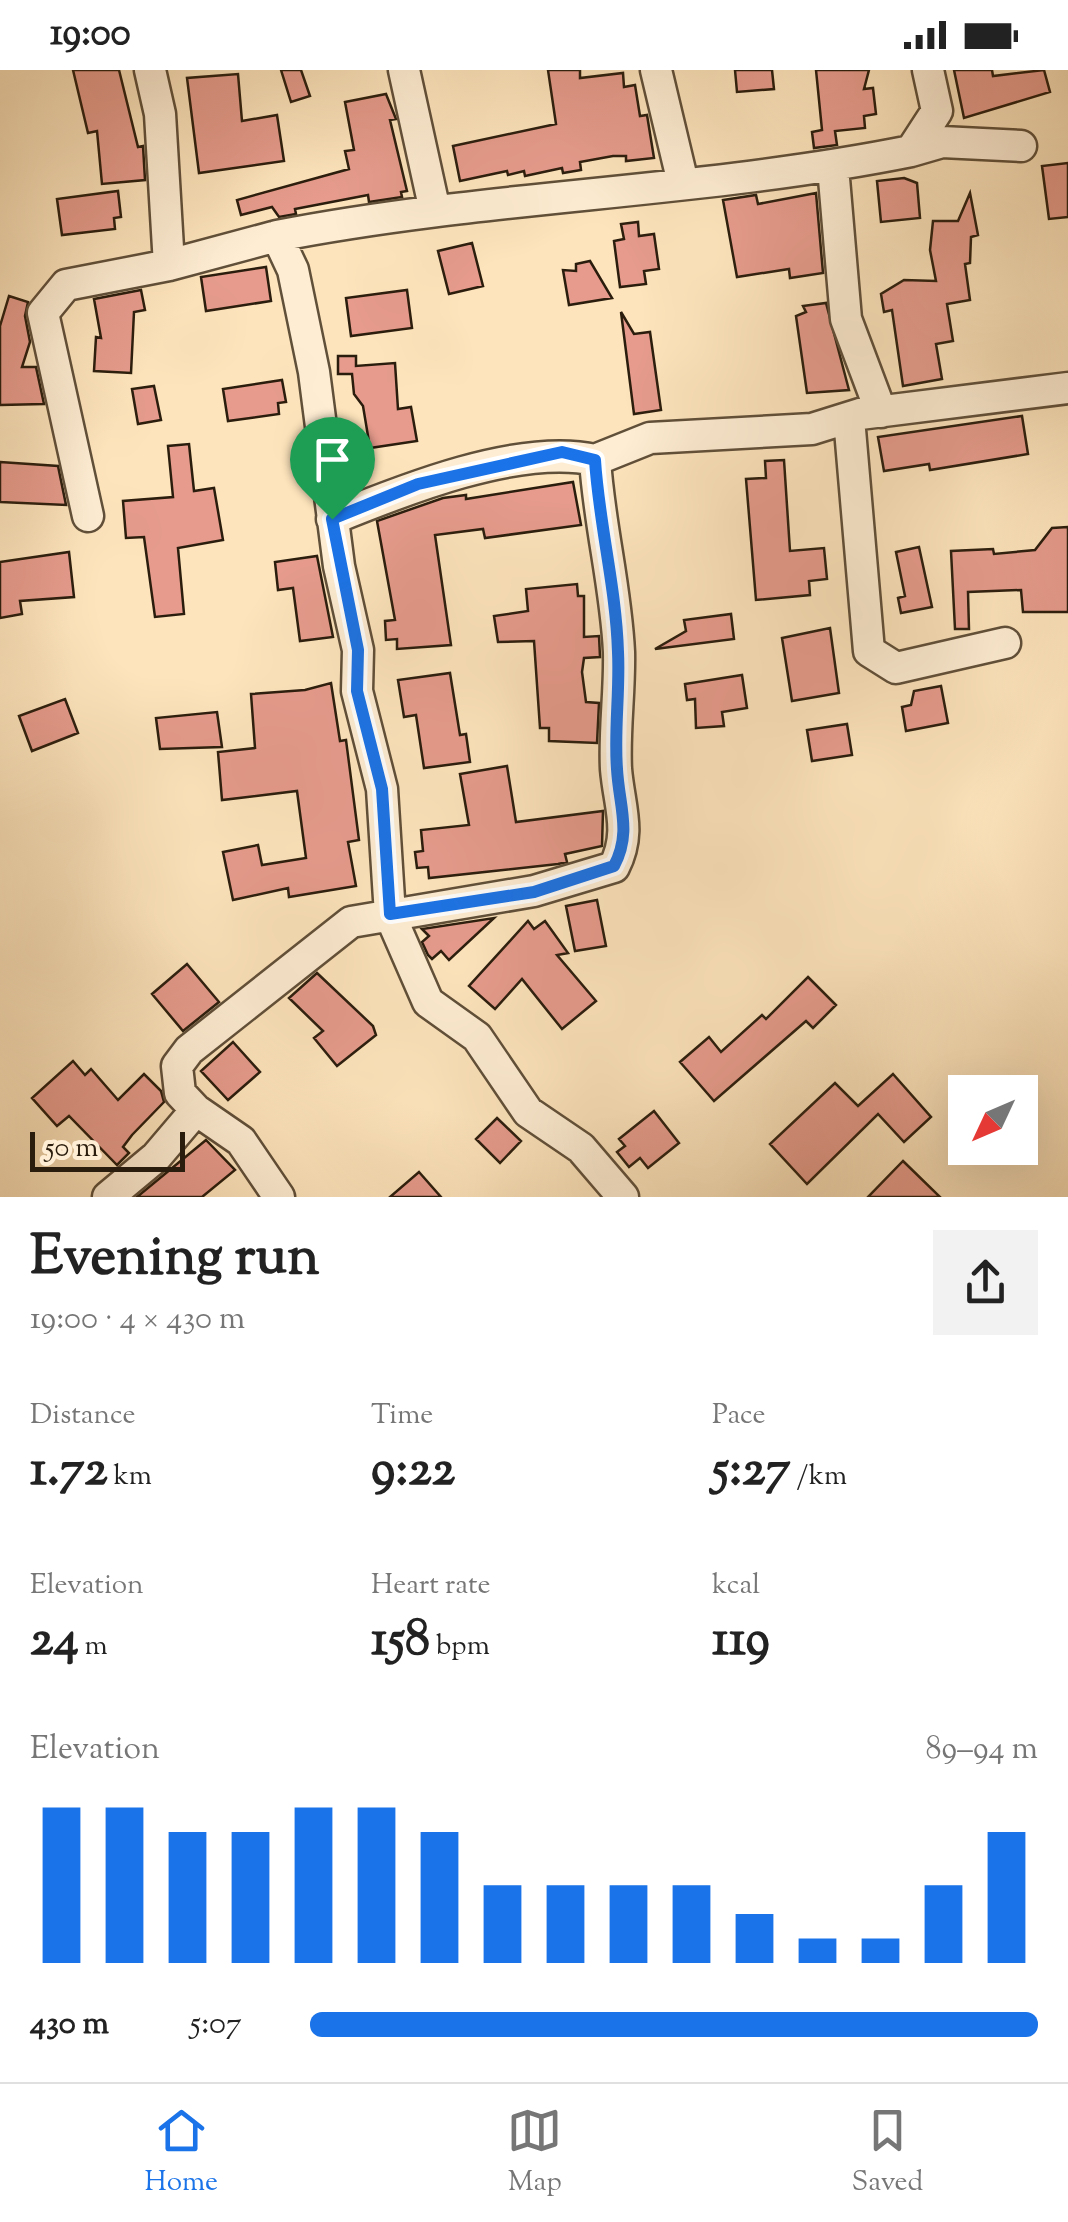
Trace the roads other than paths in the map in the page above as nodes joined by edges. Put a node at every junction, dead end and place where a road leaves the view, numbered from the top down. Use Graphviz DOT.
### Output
graph roads {
  1 [pos="150,70"];
  2 [pos="404,70"];
  3 [pos="656,70"];
  4 [pos="928,70"];
  5 [pos="1021,146"];
  6 [pos="912,151"];
  7 [pos="833,167"];
  8 [pos="683,183"];
  9 [pos="435,211"];
  10 [pos="277,236"];
  11 [pos="168,265"];
  12 [pos="1068,388"];
  13 [pos="881,412"];
  14 [pos="849,418"];
  15 [pos="595,460"];
  16 [pos="88,516"];
  17 [pos="332,519"];
  18 [pos="1005,642"];
  19 [pos="390,914"];
  20 [pos="196,1110"];
  21 [pos="108,1197"];
  22 [pos="279,1197"];
  23 [pos="623,1197"];
  1 -- 11 [label="street"];
  2 -- 9 [label="street"];
  3 -- 8 [label="street"];
  4 -- 6 [label="street"];
  5 -- 6 [label="street"];
  6 -- 7 [label="street"];
  7 -- 8 [label="street"];
  7 -- 13 [label="street"];
  8 -- 9 [label="street"];
  9 -- 10 [label="street"];
  10 -- 11 [label="street"];
  10 -- 17 [label="street"];
  11 -- 16 [label="street"];
  12 -- 13 [label="street"];
  13 -- 14 [label="street"];
  14 -- 15 [label="street"];
  14 -- 18 [label="street"];
  15 -- 17 [label="street"];
  15 -- 19 [label="street"];
  17 -- 19 [label="street"];
  19 -- 20 [label="street"];
  19 -- 23 [label="street"];
  20 -- 21 [label="street"];
  20 -- 22 [label="street"];
}
